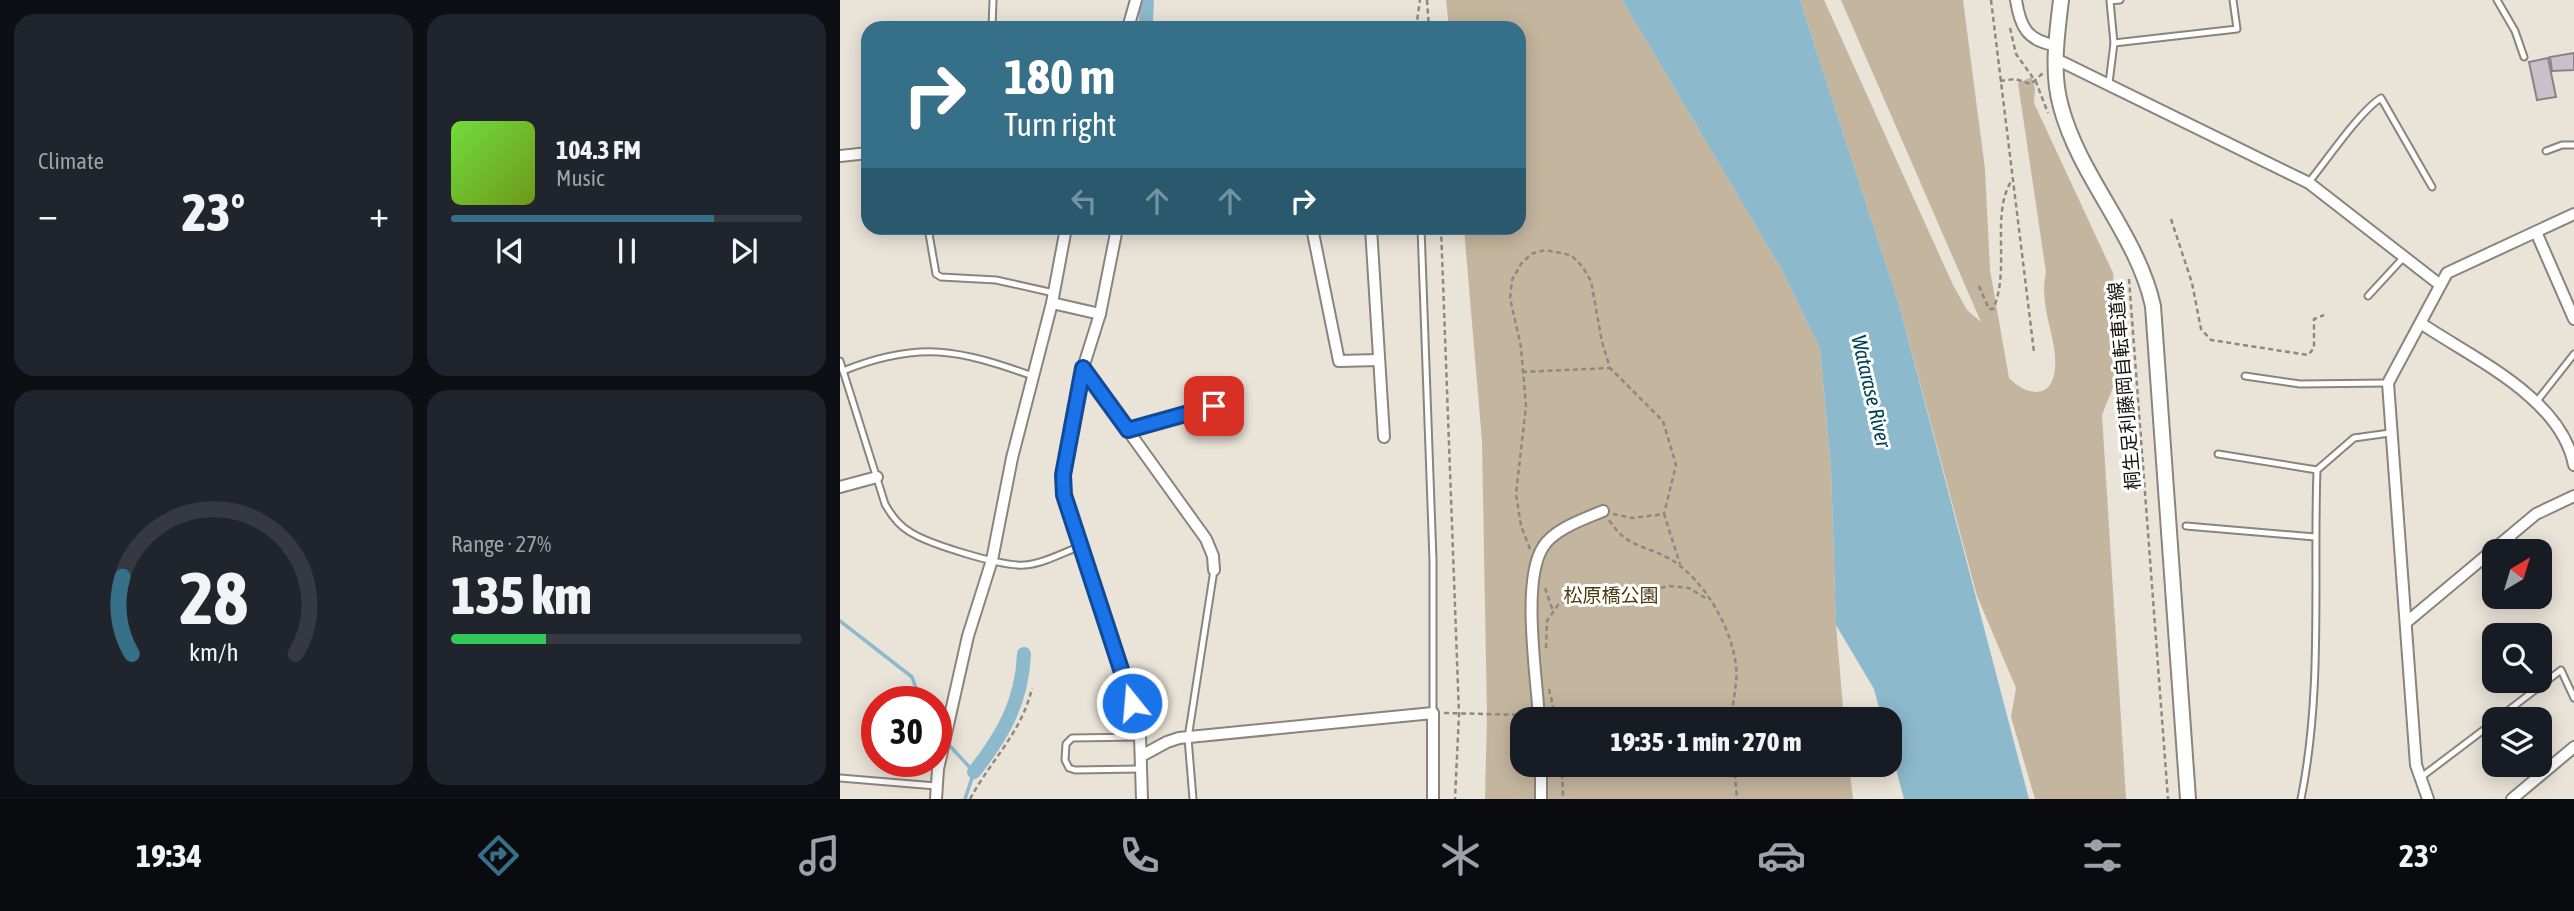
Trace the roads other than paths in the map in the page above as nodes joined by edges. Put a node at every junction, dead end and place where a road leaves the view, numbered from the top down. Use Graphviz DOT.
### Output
graph roads {
  1 [pos="993,0"];
  2 [pos="1136,0"];
  3 [pos="2016,0"];
  4 [pos="2060,0"];
  5 [pos="2120,0"];
  6 [pos="2233,0"];
  7 [pos="2497,0"];
  8 [pos="992,21"];
  9 [pos="1130,21"];
  10 [pos="2114,43"];
  11 [pos="2056,52"];
  12 [pos="2524,57"];
  13 [pos="2109,83"];
  14 [pos="2574,145"];
  15 [pos="2546,151"];
  16 [pos="861,154"];
  17 [pos="840,156"];
  18 [pos="2309,183"];
  19 [pos="2432,187"];
  20 [pos="2574,214"];
  21 [pos="2536,232"];
  22 [pos="929,235"];
  23 [pos="1065,235"];
  24 [pos="1116,235"];
  25 [pos="1313,235"];
  26 [pos="1371,235"];
  27 [pos="1421,235"];
  28 [pos="2404,257"];
  29 [pos="2439,284"];
  30 [pos="2368,296"];
  31 [pos="1053,298"];
  32 [pos="1100,314"];
  33 [pos="2574,319"];
  34 [pos="2422,324"];
  35 [pos="2574,354"];
  36 [pos="1379,360"];
  37 [pos="840,361"];
  38 [pos="1083,368"];
  39 [pos="844,371"];
  40 [pos="1033,376"];
  41 [pos="2245,376"];
  42 [pos="2388,383"];
  43 [pos="2537,401"];
  44 [pos="1214,406"];
  45 [pos="1128,430"];
  46 [pos="2390,433"];
  47 [pos="1384,437"];
  48 [pos="2218,454"];
  49 [pos="2574,465"];
  50 [pos="2317,470"];
  51 [pos="877,477"];
  52 [pos="840,487"];
  53 [pos="2574,496"];
  54 [pos="1603,511"];
  55 [pos="2186,526"];
  56 [pos="2511,534"];
  57 [pos="2315,537"];
  58 [pos="2513,539"];
  59 [pos="1082,546"];
  60 [pos="992,560"];
  61 [pos="1214,570"];
  62 [pos="2407,621"];
  63 [pos="1122,669"];
  64 [pos="2574,698"];
  65 [pos="1538,707"];
  66 [pos="2512,707"];
  67 [pos="1433,713"];
  68 [pos="2482,730"];
  69 [pos="1140,736"];
  70 [pos="1188,738"];
  71 [pos="2574,747"];
  72 [pos="1143,755"];
  73 [pos="1143,769"];
  74 [pos="1541,777"];
  75 [pos="840,778"];
  76 [pos="2420,778"];
  77 [pos="936,786"];
  78 [pos="936,799"];
  79 [pos="1142,799"];
  80 [pos="1193,799"];
  81 [pos="1433,799"];
  82 [pos="1541,799"];
  83 [pos="2188,799"];
  84 [pos="2301,799"];
  85 [pos="2428,799"];
  86 [pos="2512,799"];
  1 -- 8 [label="lane"];
  2 -- 9 [label="street"];
  3 -- 11 [label="street"];
  4 -- 11 [label="street"];
  5 -- 10 [label="lane"];
  6 -- 10 [label="lane"];
  7 -- 12 [label="lane"];
  10 -- 13 [label="lane"];
  11 -- 13 [label="street"];
  11 -- 83 [label="street"];
  13 -- 18 [label="street"];
  14 -- 15 [label="lane"];
  16 -- 17 [label="street"];
  18 -- 19 [label="lane"];
  18 -- 28 [label="street"];
  20 -- 21 [label="street"];
  21 -- 29 [label="street"];
  21 -- 33 [label="street"];
  22 -- 31 [label="lane"];
  23 -- 31 [label="street"];
  24 -- 32 [label="street"];
  25 -- 36 [label="street"];
  26 -- 36 [label="street"];
  27 -- 67 [label="lane"];
  28 -- 29 [label="street"];
  28 -- 30 [label="lane"];
  29 -- 34 [label="street"];
  31 -- 32 [label="street"];
  31 -- 40 [label="street"];
  32 -- 38 [label="street"];
  34 -- 42 [label="street"];
  34 -- 43 [label="street"];
  35 -- 43 [label="lane"];
  36 -- 47 [label="street"];
  37 -- 39 [label="lane"];
  38 -- 45 [label="street"];
  38 -- 59 [label="lane"];
  39 -- 40 [label="lane"];
  39 -- 51 [label="lane"];
  40 -- 60 [label="street"];
  41 -- 42 [label="lane"];
  42 -- 46 [label="street"];
  43 -- 49 [label="street"];
  44 -- 45 [label="street"];
  45 -- 61 [label="street"];
  46 -- 50 [label="lane"];
  46 -- 62 [label="street"];
  48 -- 50 [label="lane"];
  50 -- 57 [label="lane"];
  51 -- 52 [label="street"];
  51 -- 60 [label="lane"];
  53 -- 56 [label="street"];
  54 -- 65 [label="street"];
  55 -- 57 [label="lane"];
  56 -- 58 [label="lane"];
  56 -- 62 [label="street"];
  57 -- 84 [label="lane"];
  59 -- 60 [label="lane"];
  59 -- 63 [label="lane"];
  60 -- 77 [label="street"];
  61 -- 70 [label="lane"];
  62 -- 76 [label="street"];
  63 -- 69 [label="street"];
  64 -- 66 [label="lane"];
  67 -- 70 [label="street"];
  67 -- 81 [label="street"];
  68 -- 76 [label="lane"];
  69 -- 72 [label="street"];
  69 -- 73 [label="lane"];
  70 -- 72 [label="street"];
  70 -- 80 [label="lane"];
  71 -- 86 [label="street"];
  72 -- 73 [label="street"];
  73 -- 79 [label="street"];
  74 -- 82 [label="street"];
  75 -- 77 [label="lane"];
  76 -- 85 [label="street"];
  77 -- 78 [label="street"];
}
